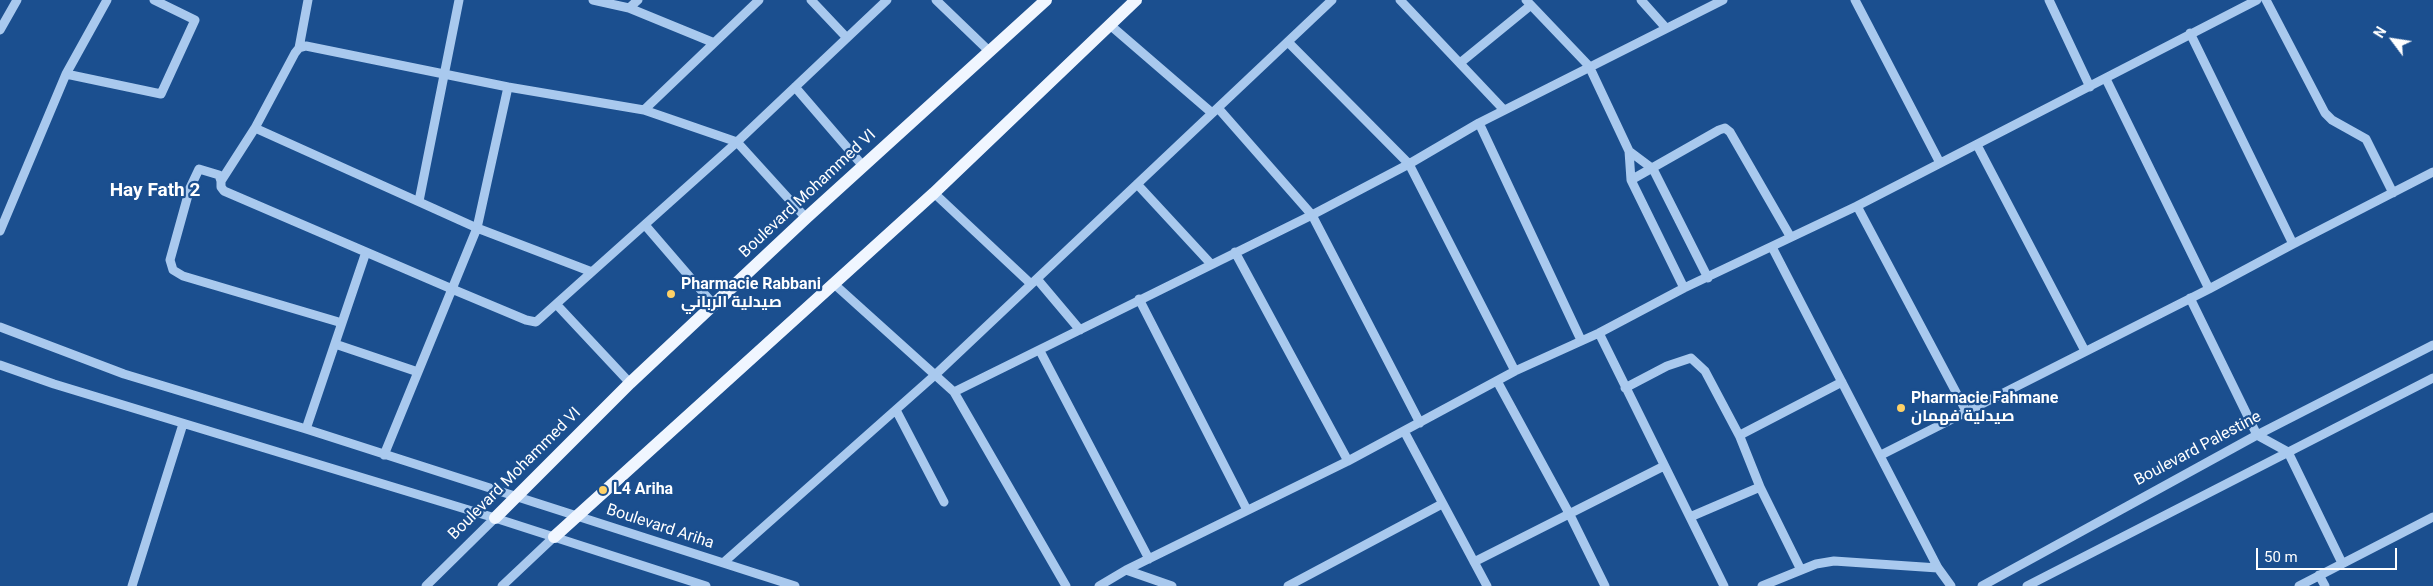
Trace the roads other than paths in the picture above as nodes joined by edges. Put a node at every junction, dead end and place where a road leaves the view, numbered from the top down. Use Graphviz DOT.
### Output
graph roads {
  1 [pos="17,0"];
  2 [pos="107,0"];
  3 [pos="154,0"];
  4 [pos="308,0"];
  5 [pos="459,0"];
  6 [pos="593,0"];
  7 [pos="638,0"];
  8 [pos="759,0"];
  9 [pos="811,0"];
  10 [pos="887,0"];
  11 [pos="936,0"];
  12 [pos="1046,0"];
  13 [pos="1332,0"];
  14 [pos="1400,0"];
  15 [pos="1641,0"];
  16 [pos="1723,0"];
  17 [pos="1855,0"];
  18 [pos="2257,0"];
  19 [pos="2266,0"];
  20 [pos="2053,1"];
  21 [pos="1130,2"];
  22 [pos="616,3"];
  23 [pos="1528,3"];
  24 [pos="629,8"];
  25 [pos="1110,25"];
  26 [pos="1666,28"];
  27 [pos="0,30"];
  28 [pos="2190,33"];
  29 [pos="847,38"];
  30 [pos="712,42"];
  31 [pos="1288,42"];
  32 [pos="300,48"];
  33 [pos="990,52"];
  34 [pos="1460,63"];
  35 [pos="1589,66"];
  36 [pos="66,74"];
  37 [pos="443,74"];
  38 [pos="2106,79"];
  39 [pos="508,87"];
  40 [pos="795,87"];
  41 [pos="2090,87"];
  42 [pos="644,110"];
  43 [pos="1504,110"];
  44 [pos="1215,111"];
  45 [pos="1479,123"];
  46 [pos="255,128"];
  47 [pos="737,142"];
  48 [pos="1977,145"];
  49 [pos="1629,151"];
  50 [pos="1940,163"];
  51 [pos="1409,164"];
  52 [pos="863,166"];
  53 [pos="1653,169"];
  54 [pos="2433,172"];
  55 [pos="1631,180"];
  56 [pos="221,181"];
  57 [pos="1138,184"];
  58 [pos="2393,192"];
  59 [pos="934,193"];
  60 [pos="419,201"];
  61 [pos="1857,206"];
  62 [pos="1312,215"];
  63 [pos="806,218"];
  64 [pos="645,225"];
  65 [pos="477,228"];
  66 [pos="0,231"];
  67 [pos="1790,236"];
  68 [pos="2293,244"];
  69 [pos="1772,246"];
  70 [pos="366,252"];
  71 [pos="1235,252"];
  72 [pos="1211,264"];
  73 [pos="592,272"];
  74 [pos="1708,278"];
  75 [pos="1034,282"];
  76 [pos="833,283"];
  77 [pos="1684,288"];
  78 [pos="452,289"];
  79 [pos="2209,289"];
  80 [pos="2190,298"];
  81 [pos="1139,299"];
  82 [pos="713,304"];
  83 [pos="557,305"];
  84 [pos="342,324"];
  85 [pos="0,327"];
  86 [pos="1080,330"];
  87 [pos="1599,333"];
  88 [pos="1581,340"];
  89 [pos="334,344"];
  90 [pos="2433,345"];
  91 [pos="1040,350"];
  92 [pos="2085,350"];
  93 [pos="0,365"];
  94 [pos="1516,371"];
  95 [pos="418,372"];
  96 [pos="935,375"];
  97 [pos="2433,378"];
  98 [pos="1497,381"];
  99 [pos="1842,382"];
  100 [pos="630,383"];
  101 [pos="1624,388"];
  102 [pos="954,392"];
  103 [pos="896,410"];
  104 [pos="1966,411"];
  105 [pos="1420,422"];
  106 [pos="183,424"];
  107 [pos="306,429"];
  108 [pos="1404,431"];
  109 [pos="2257,435"];
  110 [pos="1740,437"];
  111 [pos="2288,452"];
  112 [pos="384,455"];
  113 [pos="1881,455"];
  114 [pos="1348,461"];
  115 [pos="1664,466"];
  116 [pos="1760,487"];
  117 [pos="517,496"];
  118 [pos="944,502"];
  119 [pos="1442,504"];
  120 [pos="1247,510"];
  121 [pos="577,515"];
  122 [pos="1570,515"];
  123 [pos="1690,517"];
  124 [pos="2433,517"];
  125 [pos="495,518"];
  126 [pos="554,537"];
  127 [pos="1149,559"];
  128 [pos="1474,562"];
  129 [pos="723,563"];
  130 [pos="2342,563"];
  131 [pos="1938,568"];
  132 [pos="1126,570"];
  133 [pos="1801,570"];
  134 [pos="2319,575"];
  135 [pos="132,586"];
  136 [pos="426,586"];
  137 [pos="502,586"];
  138 [pos="706,586"];
  139 [pos="795,586"];
  140 [pos="1066,586"];
  141 [pos="1100,586"];
  142 [pos="1172,586"];
  143 [pos="1288,586"];
  144 [pos="1487,586"];
  145 [pos="1604,586"];
  146 [pos="1724,586"];
  147 [pos="1762,586"];
  148 [pos="1951,586"];
  149 [pos="1982,586"];
  150 [pos="2027,586"];
  151 [pos="2299,586"];
  152 [pos="2325,586"];
  1 -- 27 [label="street"];
  2 -- 36 [label="street"];
  3 -- 36 [label="street"];
  4 -- 32 [label="street"];
  5 -- 37 [label="street"];
  6 -- 22 [label="street"];
  7 -- 24 [label="street"];
  8 -- 30 [label="street"];
  9 -- 29 [label="street"];
  10 -- 29 [label="street"];
  11 -- 33 [label="street"];
  12 -- 33 [label="main road, Boulevard Mohammed VI"];
  13 -- 31 [label="street"];
  14 -- 34 [label="street"];
  15 -- 26 [label="street"];
  16 -- 26 [label="street"];
  17 -- 50 [label="street"];
  18 -- 28 [label="street"];
  19 -- 58 [label="street"];
  20 -- 41 [label="street"];
  21 -- 25 [label="main road"];
  22 -- 24 [label="street"];
  23 -- 34 [label="street"];
  23 -- 35 [label="street"];
  24 -- 30 [label="street"];
  25 -- 44 [label="street"];
  25 -- 59 [label="main road"];
  26 -- 35 [label="street"];
  28 -- 38 [label="street"];
  28 -- 68 [label="street"];
  29 -- 40 [label="street"];
  30 -- 42 [label="street"];
  31 -- 44 [label="street"];
  31 -- 51 [label="street"];
  32 -- 37 [label="street"];
  32 -- 46 [label="street"];
  33 -- 52 [label="main road, Boulevard Mohammed VI"];
  34 -- 43 [label="street"];
  35 -- 43 [label="street"];
  35 -- 49 [label="street"];
  36 -- 66 [label="street"];
  37 -- 39 [label="street"];
  37 -- 60 [label="street"];
  38 -- 41 [label="street"];
  38 -- 79 [label="street"];
  39 -- 42 [label="street"];
  39 -- 65 [label="street"];
  40 -- 47 [label="street"];
  40 -- 52 [label="street"];
  41 -- 48 [label="street"];
  42 -- 47 [label="street"];
  43 -- 45 [label="street"];
  44 -- 57 [label="street"];
  44 -- 62 [label="street"];
  45 -- 51 [label="street"];
  45 -- 88 [label="street"];
  46 -- 56 [label="street"];
  46 -- 60 [label="street"];
  47 -- 63 [label="street"];
  47 -- 64 [label="street"];
  48 -- 50 [label="street"];
  48 -- 92 [label="street"];
  49 -- 53 [label="street"];
  49 -- 55 [label="street"];
  50 -- 61 [label="street"];
  51 -- 62 [label="street"];
  51 -- 94 [label="street"];
  52 -- 63 [label="main road, Boulevard Mohammed VI"];
  53 -- 55 [label="street"];
  53 -- 67 [label="street"];
  53 -- 74 [label="street"];
  54 -- 58 [label="street"];
  55 -- 77 [label="street"];
  56 -- 70 [label="street"];
  56 -- 84 [label="street"];
  57 -- 72 [label="street"];
  57 -- 75 [label="street"];
  58 -- 68 [label="street"];
  59 -- 75 [label="street"];
  59 -- 76 [label="main road"];
  60 -- 65 [label="street"];
  61 -- 67 [label="street"];
  61 -- 104 [label="street"];
  62 -- 71 [label="street"];
  62 -- 105 [label="street"];
  63 -- 82 [label="main road, Boulevard Mohammed VI"];
  64 -- 73 [label="street"];
  64 -- 82 [label="street"];
  65 -- 73 [label="street"];
  65 -- 78 [label="street"];
  67 -- 69 [label="street"];
  68 -- 79 [label="street"];
  69 -- 74 [label="street"];
  69 -- 99 [label="street"];
  70 -- 78 [label="street"];
  70 -- 84 [label="street"];
  71 -- 72 [label="street"];
  71 -- 114 [label="street"];
  72 -- 81 [label="street"];
  73 -- 83 [label="street"];
  74 -- 77 [label="street"];
  75 -- 86 [label="street"];
  75 -- 96 [label="street"];
  76 -- 96 [label="street"];
  76 -- 121 [label="main road"];
  77 -- 87 [label="street"];
  78 -- 83 [label="street"];
  78 -- 95 [label="street"];
  79 -- 80 [label="street"];
  80 -- 92 [label="street"];
  80 -- 109 [label="street"];
  81 -- 86 [label="street"];
  81 -- 120 [label="street"];
  82 -- 100 [label="main road, Boulevard Mohammed VI"];
  83 -- 100 [label="street"];
  84 -- 89 [label="street"];
  85 -- 107 [label="street, Boulevard Ariha"];
  86 -- 91 [label="street"];
  87 -- 88 [label="street"];
  87 -- 101 [label="street"];
  88 -- 94 [label="street"];
  89 -- 95 [label="street"];
  89 -- 107 [label="street"];
  90 -- 109 [label="street, Boulevard Palestine"];
  91 -- 102 [label="street"];
  91 -- 127 [label="street"];
  92 -- 104 [label="street"];
  93 -- 106 [label="street"];
  94 -- 98 [label="street"];
  95 -- 112 [label="street"];
  96 -- 102 [label="street"];
  96 -- 103 [label="street"];
  97 -- 111 [label="street"];
  98 -- 105 [label="street"];
  98 -- 122 [label="street"];
  99 -- 110 [label="street"];
  99 -- 113 [label="street"];
  100 -- 117 [label="main road, Boulevard Mohammed VI"];
  101 -- 110 [label="street"];
  101 -- 115 [label="street"];
  102 -- 140 [label="street"];
  103 -- 118 [label="street"];
  103 -- 129 [label="street"];
  104 -- 113 [label="street"];
  105 -- 108 [label="street"];
  106 -- 125 [label="street"];
  106 -- 135 [label="street"];
  107 -- 112 [label="street, Boulevard Ariha"];
  108 -- 114 [label="street"];
  108 -- 119 [label="street"];
  109 -- 111 [label="street"];
  109 -- 149 [label="street, Boulevard Palestine"];
  110 -- 116 [label="street"];
  111 -- 130 [label="street"];
  111 -- 150 [label="street"];
  112 -- 117 [label="street, Boulevard Ariha"];
  113 -- 131 [label="street"];
  114 -- 120 [label="street"];
  115 -- 122 [label="street"];
  115 -- 123 [label="street"];
  116 -- 123 [label="street"];
  116 -- 133 [label="street"];
  117 -- 121 [label="street, Boulevard Ariha"];
  117 -- 125 [label="main road, Boulevard Mohammed VI"];
  119 -- 128 [label="street"];
  119 -- 143 [label="street"];
  120 -- 127 [label="street"];
  121 -- 126 [label="main road"];
  121 -- 129 [label="street, Boulevard Ariha"];
  122 -- 128 [label="street"];
  122 -- 145 [label="street"];
  123 -- 146 [label="street"];
  124 -- 130 [label="street"];
  125 -- 126 [label="street"];
  125 -- 136 [label="street, Boulevard Mohammed VI"];
  126 -- 137 [label="street"];
  126 -- 138 [label="street"];
  127 -- 132 [label="street"];
  128 -- 144 [label="street"];
  129 -- 139 [label="street, Boulevard Ariha"];
  130 -- 134 [label="street"];
  131 -- 133 [label="street"];
  131 -- 148 [label="street"];
  132 -- 141 [label="street"];
  132 -- 142 [label="street"];
  133 -- 147 [label="street"];
  134 -- 151 [label="street"];
  134 -- 152 [label="street"];
}
